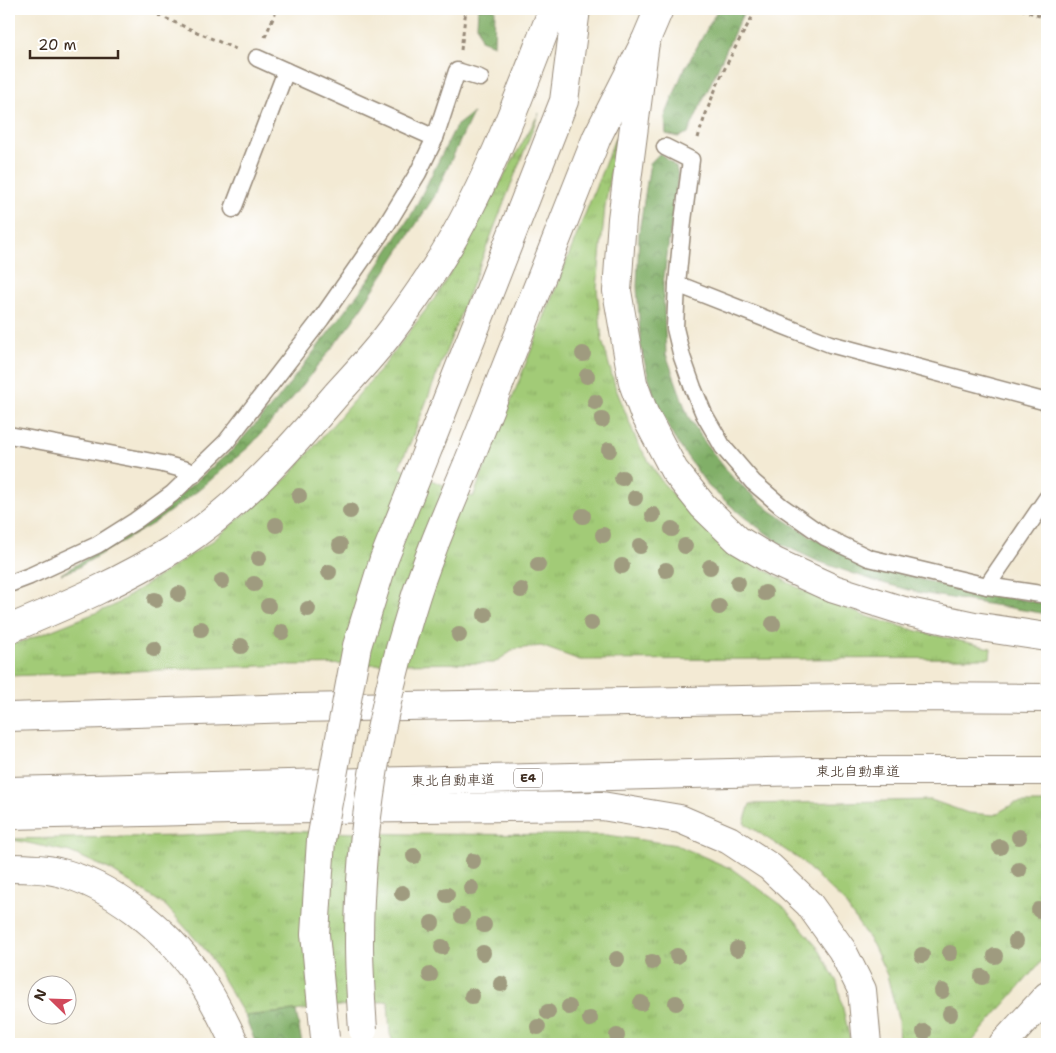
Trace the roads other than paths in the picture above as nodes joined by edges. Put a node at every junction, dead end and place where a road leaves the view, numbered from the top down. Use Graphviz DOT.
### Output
graph roads {
  1 [pos="553,9"];
  2 [pos="576,9"];
  3 [pos="659,9"];
  4 [pos="645,42"];
  5 [pos="257,58"];
  6 [pos="286,71"];
  7 [pos="480,78"];
  8 [pos="435,138"];
  9 [pos="665,147"];
  10 [pos="233,209"];
  11 [pos="676,284"];
  12 [pos="1047,402"];
  13 [pos="9,435"];
  14 [pos="193,475"];
  15 [pos="1047,498"];
  16 [pos="9,584"];
  17 [pos="987,586"];
  18 [pos="1047,595"];
  19 [pos="9,629"];
  20 [pos="1047,637"];
  21 [pos="1047,698"];
  22 [pos="9,717"];
  23 [pos="1047,771"];
  24 [pos="9,791"];
  25 [pos="9,816"];
  26 [pos="9,868"];
  27 [pos="1047,996"];
  28 [pos="365,1037"];
  29 [pos="326,1041"];
  30 [pos="235,1044"];
  31 [pos="867,1044"];
  32 [pos="1003,1044"];
  1 -- 19 [label="main road"];
  2 -- 29 [label="main road, bridge"];
  3 -- 4 [label="main road"];
  4 -- 20 [label="main road"];
  4 -- 28 [label="main road, bridge"];
  5 -- 6 [label="lane"];
  6 -- 8 [label="lane"];
  6 -- 10 [label="lane"];
  7 -- 8 [label="lane"];
  8 -- 14 [label="lane"];
  9 -- 11 [label="lane"];
  11 -- 12 [label="lane"];
  11 -- 17 [label="lane"];
  13 -- 14 [label="lane"];
  14 -- 16 [label="lane"];
  15 -- 17 [label="lane"];
  17 -- 18 [label="lane"];
  21 -- 22 [label="main road"];
  23 -- 24 [label="main road, 東北自動車道 / E4"];
  25 -- 31 [label="main road"];
  26 -- 30 [label="main road"];
  27 -- 32 [label="main road"];
}
